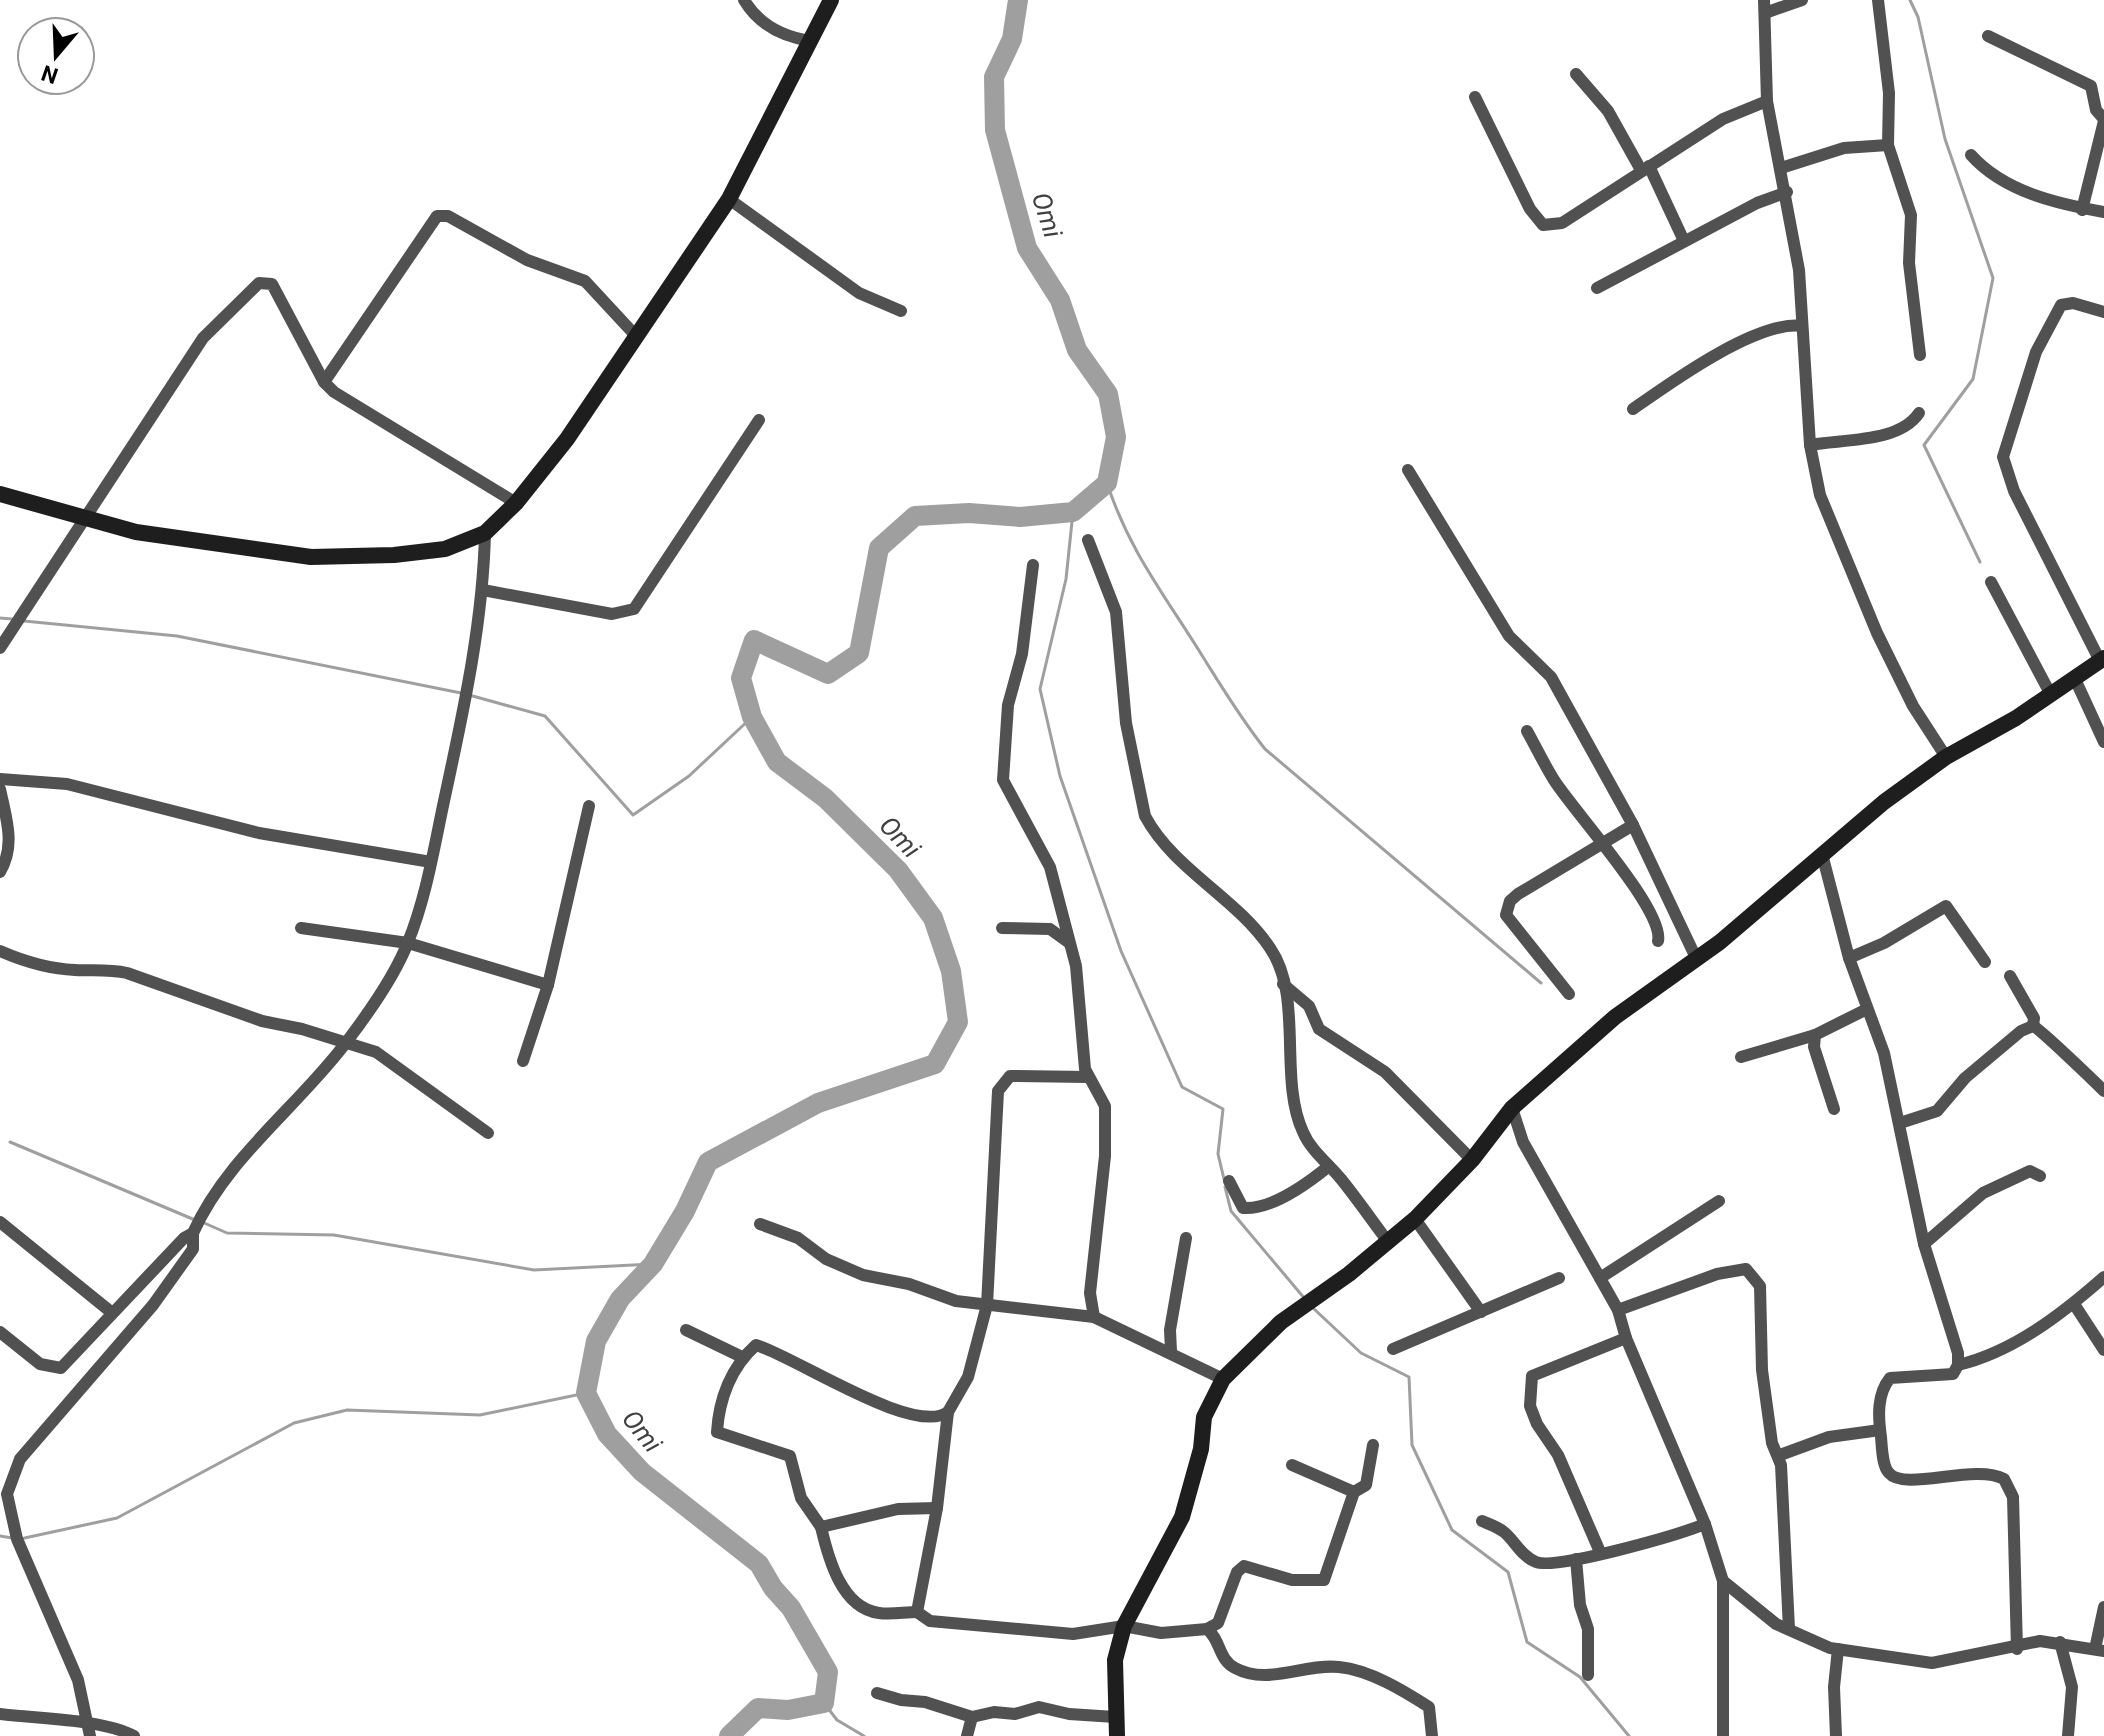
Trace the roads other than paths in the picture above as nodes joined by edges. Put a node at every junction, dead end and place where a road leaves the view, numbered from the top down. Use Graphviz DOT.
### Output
graph roads {
  1 [pos="744,0"];
  2 [pos="831,0"];
  3 [pos="1802,0"];
  4 [pos="1878,0"];
  5 [pos="1765,7"];
  6 [pos="1988,36"];
  7 [pos="811,41"];
  8 [pos="1576,74"];
  9 [pos="1475,97"];
  10 [pos="1767,101"];
  11 [pos="2104,120"];
  12 [pos="1888,145"];
  13 [pos="1971,155"];
  14 [pos="1645,168"];
  15 [pos="1781,168"];
  16 [pos="1787,192"];
  17 [pos="729,199"];
  18 [pos="2082,210"];
  19 [pos="2104,212"];
  20 [pos="1684,241"];
  21 [pos="1597,288"];
  22 [pos="901,311"];
  23 [pos="2104,312"];
  24 [pos="1802,326"];
  25 [pos="636,336"];
  26 [pos="1920,355"];
  27 [pos="324,382"];
  28 [pos="1633,409"];
  29 [pos="1919,413"];
  30 [pos="759,420"];
  31 [pos="1810,445"];
  32 [pos="1408,470"];
  33 [pos="0,494"];
  34 [pos="516,503"];
  35 [pos="86,520"];
  36 [pos="485,533"];
  37 [pos="1088,540"];
  38 [pos="1033,565"];
  39 [pos="1991,582"];
  40 [pos="483,590"];
  41 [pos="0,648"];
  42 [pos="2102,660"];
  43 [pos="2075,679"];
  44 [pos="2051,695"];
  45 [pos="1527,731"];
  46 [pos="2104,742"];
  47 [pos="1946,757"];
  48 [pos="0,779"];
  49 [pos="0,789"];
  50 [pos="589,806"];
  51 [pos="1633,825"];
  52 [pos="1603,841"];
  53 [pos="1822,854"];
  54 [pos="431,862"];
  55 [pos="0,872"];
  56 [pos="301,928"];
  57 [pos="1002,928"];
  58 [pos="1658,941"];
  59 [pos="408,943"];
  60 [pos="1071,948"];
  61 [pos="0,951"];
  62 [pos="1849,958"];
  63 [pos="1697,960"];
  64 [pos="1985,962"];
  65 [pos="2010,976"];
  66 [pos="1283,984"];
  67 [pos="548,985"];
  68 [pos="1569,994"];
  69 [pos="1867,1009"];
  70 [pos="2033,1026"];
  71 [pos="1815,1035"];
  72 [pos="347,1042"];
  73 [pos="1741,1057"];
  74 [pos="523,1061"];
  75 [pos="1088,1077"];
  76 [pos="2104,1091"];
  77 [pos="1512,1108"];
  78 [pos="1834,1109"];
  79 [pos="1900,1123"];
  80 [pos="488,1133"];
  81 [pos="1472,1160"];
  82 [pos="1329,1166"];
  83 [pos="2040,1176"];
  84 [pos="1229,1181"];
  85 [pos="1719,1201"];
  86 [pos="1415,1219"];
  87 [pos="0,1222"];
  88 [pos="760,1224"];
  89 [pos="196,1228"];
  90 [pos="1186,1238"];
  91 [pos="1389,1243"];
  92 [pos="1924,1244"];
  93 [pos="2104,1277"];
  94 [pos="1559,1278"];
  95 [pos="1600,1278"];
  96 [pos="2074,1304"];
  97 [pos="987,1305"];
  98 [pos="1618,1310"];
  99 [pos="111,1312"];
  100 [pos="1481,1312"];
  101 [pos="1094,1317"];
  102 [pos="686,1330"];
  103 [pos="0,1332"];
  104 [pos="1626,1338"];
  105 [pos="1393,1349"];
  106 [pos="2104,1350"];
  107 [pos="1171,1351"];
  108 [pos="742,1357"];
  109 [pos="1958,1365"];
  110 [pos="1223,1379"];
  111 [pos="948,1412"];
  112 [pos="1880,1430"];
  113 [pos="1373,1445"];
  114 [pos="1780,1455"];
  115 [pos="1292,1465"];
  116 [pos="1354,1492"];
  117 [pos="937,1508"];
  118 [pos="1482,1521"];
  119 [pos="1705,1524"];
  120 [pos="821,1527"];
  121 [pos="1600,1552"];
  122 [pos="1576,1559"];
  123 [pos="1723,1581"];
  124 [pos="2104,1607"];
  125 [pos="917,1612"];
  126 [pos="1124,1626"];
  127 [pos="1207,1629"];
  128 [pos="1789,1629"];
  129 [pos="2060,1642"];
  130 [pos="1838,1649"];
  131 [pos="2017,1649"];
  132 [pos="2100,1650"];
  133 [pos="1588,1675"];
  134 [pos="877,1693"];
  135 [pos="0,1714"];
  136 [pos="972,1717"];
  137 [pos="1115,1717"];
  138 [pos="90,1731"];
  139 [pos="134,1736"];
  140 [pos="967,1736"];
  141 [pos="1117,1736"];
  142 [pos="1432,1736"];
  143 [pos="1723,1736"];
  144 [pos="1836,1736"];
  145 [pos="2068,1736"];
  1 -- 7 [label="street"];
  2 -- 7 [label="street"];
  3 -- 5 [label="street"];
  4 -- 12 [label="street"];
  5 -- 10 [label="street"];
  6 -- 11 [label="street"];
  7 -- 17 [label="street"];
  8 -- 14 [label="street"];
  9 -- 14 [label="street"];
  10 -- 14 [label="street"];
  10 -- 15 [label="street"];
  11 -- 18 [label="street"];
  12 -- 15 [label="street"];
  12 -- 26 [label="street"];
  13 -- 18 [label="street"];
  14 -- 20 [label="street"];
  15 -- 16 [label="street"];
  16 -- 20 [label="street"];
  16 -- 24 [label="street"];
  17 -- 22 [label="street"];
  17 -- 25 [label="street"];
  18 -- 19 [label="street"];
  20 -- 21 [label="street"];
  23 -- 42 [label="street"];
  24 -- 28 [label="street"];
  24 -- 31 [label="street"];
  25 -- 27 [label="street"];
  25 -- 34 [label="street"];
  27 -- 34 [label="street"];
  27 -- 35 [label="street"];
  29 -- 31 [label="street"];
  30 -- 40 [label="street"];
  31 -- 47 [label="street"];
  32 -- 51 [label="street"];
  33 -- 35 [label="street"];
  34 -- 36 [label="street"];
  35 -- 36 [label="street"];
  35 -- 41 [label="street"];
  36 -- 40 [label="street"];
  37 -- 66 [label="street"];
  38 -- 60 [label="street"];
  39 -- 44 [label="street"];
  40 -- 54 [label="street"];
  42 -- 43 [label="street"];
  43 -- 44 [label="street"];
  43 -- 46 [label="street"];
  44 -- 47 [label="street"];
  45 -- 52 [label="street"];
  47 -- 53 [label="street"];
  48 -- 54 [label="street"];
  49 -- 55 [label="street"];
  50 -- 67 [label="street"];
  51 -- 52 [label="street"];
  51 -- 63 [label="street"];
  52 -- 58 [label="street"];
  52 -- 68 [label="street"];
  53 -- 62 [label="street"];
  53 -- 63 [label="street"];
  54 -- 59 [label="street"];
  56 -- 59 [label="street"];
  57 -- 60 [label="street"];
  59 -- 67 [label="street"];
  59 -- 72 [label="street"];
  60 -- 75 [label="street"];
  61 -- 72 [label="street"];
  62 -- 64 [label="street"];
  62 -- 69 [label="street"];
  63 -- 77 [label="street"];
  65 -- 70 [label="street"];
  66 -- 81 [label="street"];
  66 -- 82 [label="street"];
  67 -- 74 [label="street"];
  69 -- 71 [label="street"];
  69 -- 79 [label="street"];
  70 -- 76 [label="street"];
  70 -- 79 [label="street"];
  71 -- 73 [label="street"];
  71 -- 78 [label="street"];
  72 -- 80 [label="street"];
  72 -- 89 [label="street"];
  75 -- 97 [label="street"];
  75 -- 101 [label="street"];
  77 -- 81 [label="street"];
  77 -- 95 [label="street"];
  79 -- 92 [label="street"];
  81 -- 86 [label="street"];
  82 -- 84 [label="street"];
  82 -- 91 [label="street"];
  83 -- 92 [label="street"];
  85 -- 95 [label="street"];
  86 -- 91 [label="street"];
  86 -- 100 [label="street"];
  87 -- 99 [label="street"];
  88 -- 97 [label="street"];
  89 -- 99 [label="street"];
  89 -- 138 [label="street"];
  90 -- 107 [label="street"];
  91 -- 110 [label="street"];
  92 -- 109 [label="street"];
  93 -- 96 [label="street"];
  94 -- 100 [label="street"];
  95 -- 98 [label="street"];
  96 -- 106 [label="street"];
  96 -- 109 [label="street"];
  97 -- 101 [label="street"];
  97 -- 111 [label="street"];
  98 -- 104 [label="street"];
  98 -- 114 [label="street"];
  99 -- 103 [label="street"];
  100 -- 105 [label="street"];
  101 -- 107 [label="street"];
  102 -- 108 [label="street"];
  104 -- 119 [label="street"];
  104 -- 121 [label="street"];
  107 -- 110 [label="street"];
  108 -- 111 [label="street"];
  108 -- 120 [label="street"];
  109 -- 112 [label="street"];
  110 -- 126 [label="street"];
  111 -- 117 [label="street"];
  112 -- 114 [label="street"];
  112 -- 131 [label="street"];
  113 -- 116 [label="street"];
  114 -- 128 [label="street"];
  115 -- 116 [label="street"];
  116 -- 127 [label="street"];
  117 -- 120 [label="street"];
  117 -- 125 [label="street"];
  118 -- 122 [label="street"];
  119 -- 121 [label="street"];
  119 -- 123 [label="street"];
  120 -- 125 [label="street"];
  121 -- 122 [label="street"];
  122 -- 133 [label="street"];
  123 -- 128 [label="street"];
  123 -- 143 [label="street"];
  124 -- 132 [label="street"];
  125 -- 126 [label="street"];
  126 -- 127 [label="street"];
  126 -- 137 [label="street"];
  127 -- 142 [label="street"];
  128 -- 130 [label="street"];
  129 -- 131 [label="street"];
  129 -- 132 [label="street"];
  129 -- 145 [label="street"];
  130 -- 131 [label="street"];
  130 -- 144 [label="street"];
  134 -- 136 [label="street"];
  135 -- 138 [label="street"];
  136 -- 137 [label="street"];
  136 -- 140 [label="street"];
  137 -- 141 [label="street"];
  138 -- 139 [label="street"];
}
